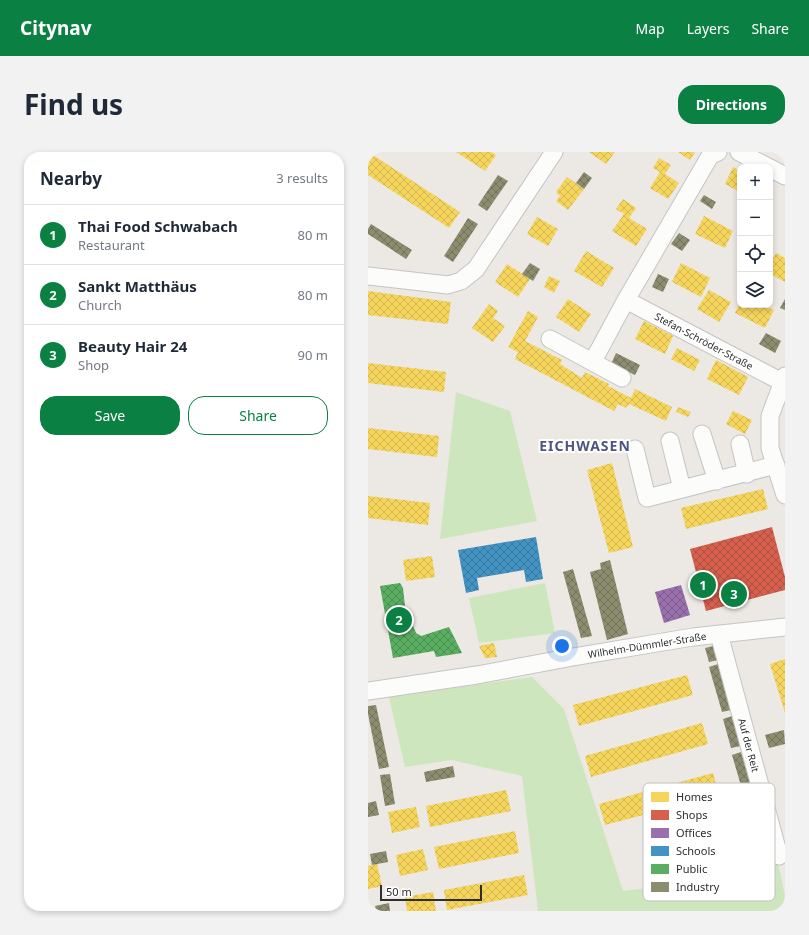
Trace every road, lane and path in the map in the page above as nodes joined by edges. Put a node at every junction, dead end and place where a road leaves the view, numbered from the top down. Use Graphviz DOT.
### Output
graph roads {
  1 [pos="554,152"];
  2 [pos="718,152"];
  3 [pos="738,152"];
  4 [pos="761,164"];
  5 [pos="773,170"];
  6 [pos="785,176"];
  7 [pos="368,276"];
  8 [pos="626,300"];
  9 [pos="550,339"];
  10 [pos="593,361"];
  11 [pos="622,378"];
  12 [pos="784,379"];
  13 [pos="702,434"];
  14 [pos="670,441"];
  15 [pos="740,444"];
  16 [pos="635,449"];
  17 [pos="776,465"];
  18 [pos="747,474"];
  19 [pos="717,481"];
  20 [pos="682,489"];
  21 [pos="785,495"];
  22 [pos="785,627"];
  23 [pos="719,634"];
  24 [pos="368,691"];
  25 [pos="759,783"];
  26 [pos="775,841"];
  27 [pos="779,856"];
  1 -- 7 [label="street"];
  2 -- 8 [label="street"];
  3 -- 4 [label="street"];
  5 -- 6 [label="street"];
  8 -- 10 [label="street"];
  8 -- 12 [label="street, Stefan-Schröder-Straße"];
  9 -- 10 [label="street"];
  10 -- 11 [label="street"];
  12 -- 17 [label="street"];
  13 -- 19 [label="street"];
  14 -- 20 [label="street"];
  15 -- 18 [label="street"];
  16 -- 20 [label="street"];
  17 -- 18 [label="street"];
  17 -- 21 [label="street"];
  18 -- 19 [label="street"];
  19 -- 20 [label="street"];
  22 -- 23 [label="street, Wilhelm-Dümmler-Straße"];
  23 -- 24 [label="street, Wilhelm-Dümmler-Straße"];
  23 -- 25 [label="street, Auf der Reit"];
  26 -- 27 [label="street, Auf der Reit"];
}
